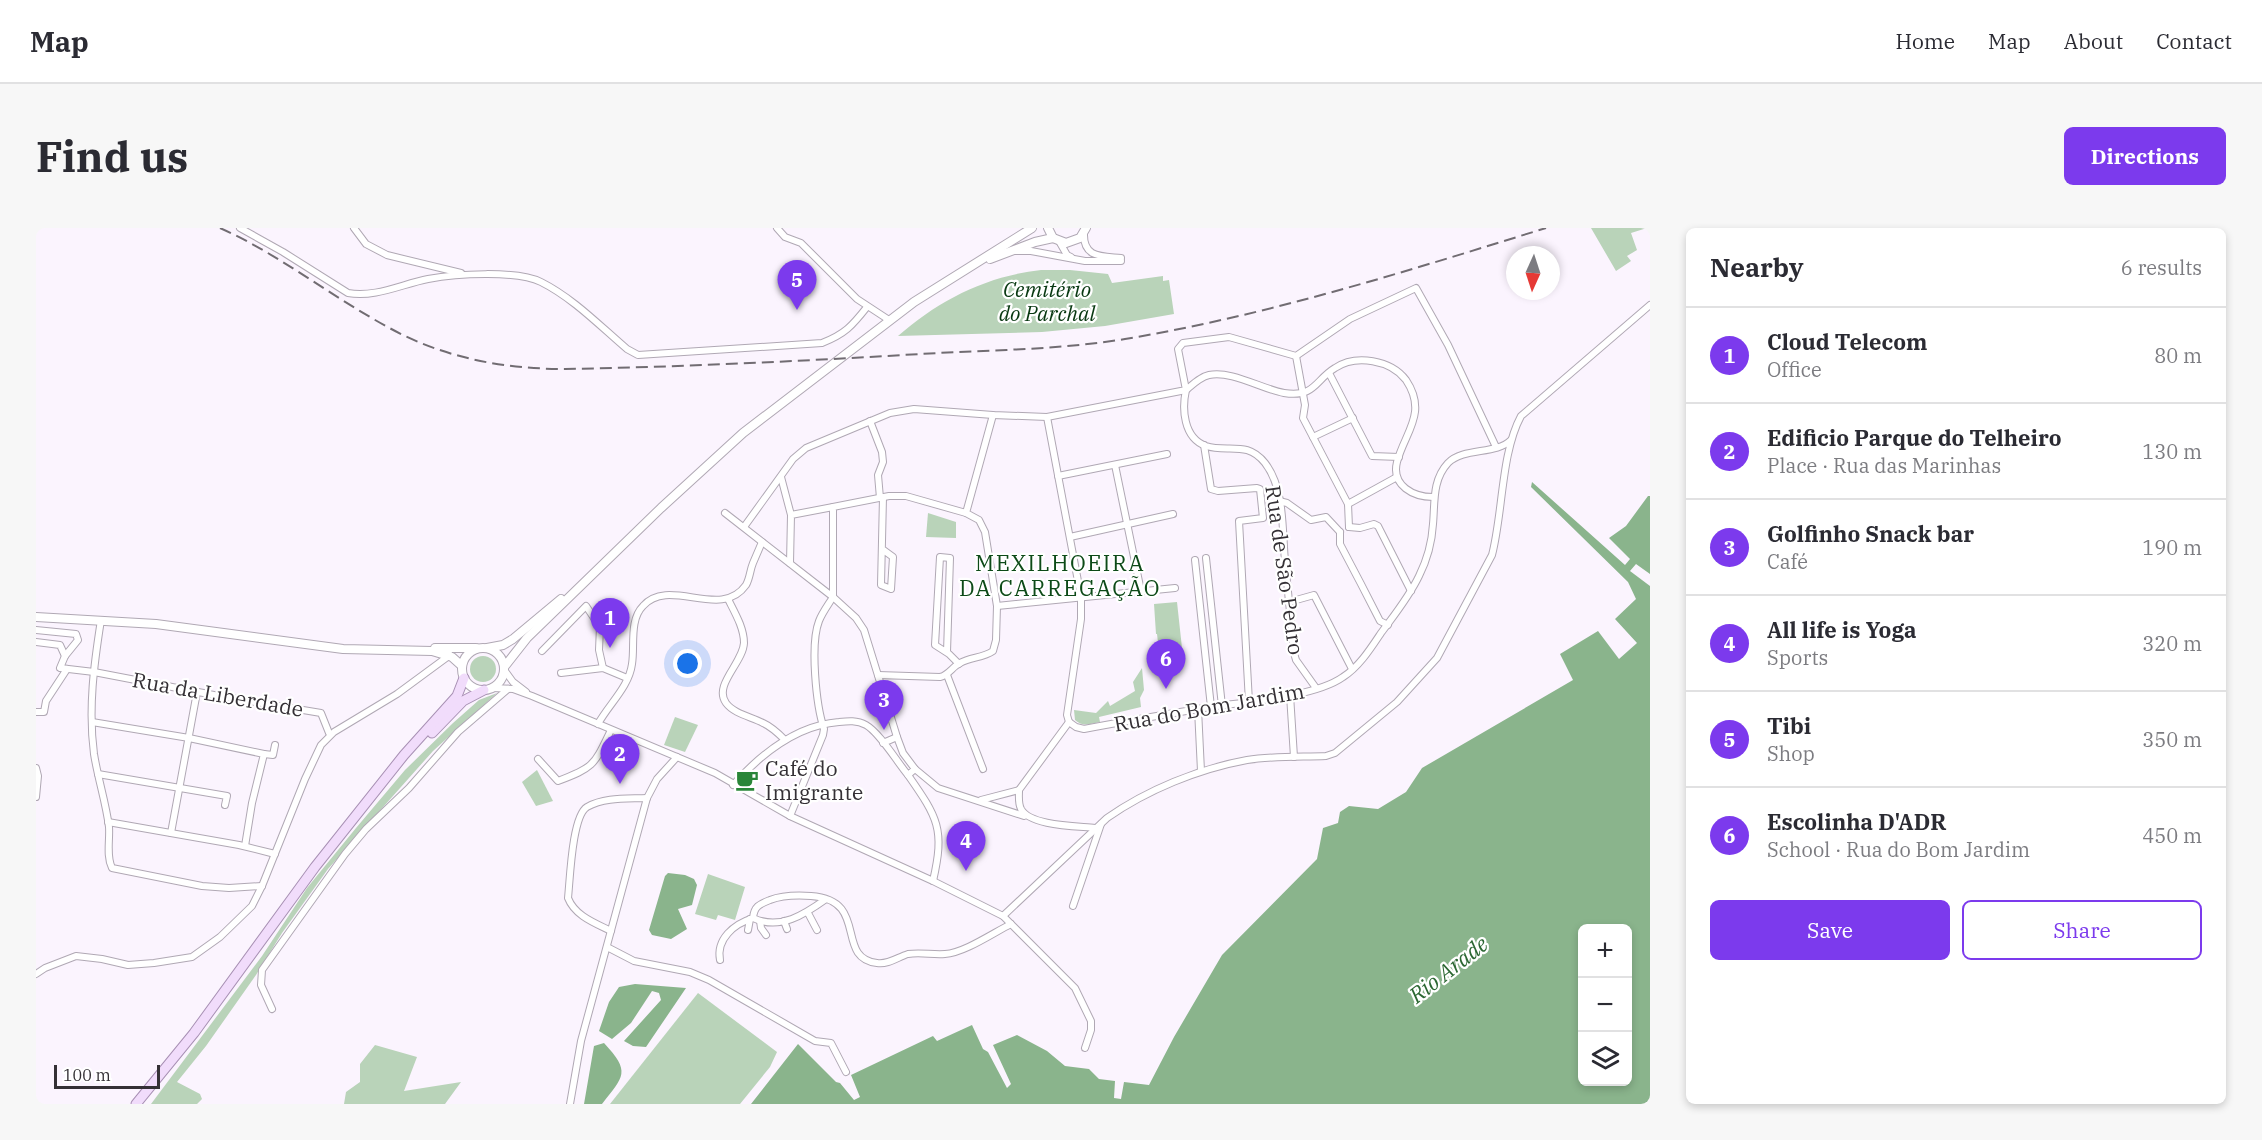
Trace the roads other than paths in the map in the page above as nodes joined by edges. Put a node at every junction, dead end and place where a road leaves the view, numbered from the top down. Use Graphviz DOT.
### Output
graph roads {
  1 [pos="240,228"];
  2 [pos="354,228"];
  3 [pos="777,228"];
  4 [pos="1032,228"];
  5 [pos="1047,228"];
  6 [pos="1086,229"];
  7 [pos="1056,239"];
  8 [pos="1085,261"];
  9 [pos="970,267"];
  10 [pos="464,274"];
  11 [pos="1650,305"];
  12 [pos="867,307"];
  13 [pos="889,320"];
  14 [pos="1296,356"];
  15 [pos="1329,373"];
  16 [pos="1186,390"];
  17 [pos="1302,393"];
  18 [pos="993,415"];
  19 [pos="1047,417"];
  20 [pos="1353,418"];
  21 [pos="870,421"];
  22 [pos="1312,437"];
  23 [pos="1511,440"];
  24 [pos="1204,445"];
  25 [pos="1496,447"];
  26 [pos="1167,454"];
  27 [pos="1399,457"];
  28 [pos="1115,465"];
  29 [pos="1058,476"];
  30 [pos="781,477"];
  31 [pos="1397,477"];
  32 [pos="881,497"];
  33 [pos="1421,497"];
  34 [pos="1433,497"];
  35 [pos="1279,501"];
  36 [pos="1348,504"];
  37 [pos="833,507"];
  38 [pos="1433,509"];
  39 [pos="725,513"];
  40 [pos="966,513"];
  41 [pos="1173,514"];
  42 [pos="791,516"];
  43 [pos="1128,524"];
  44 [pos="744,527"];
  45 [pos="1349,527"];
  46 [pos="1340,532"];
  47 [pos="1070,537"];
  48 [pos="762,542"];
  49 [pos="882,549"];
  50 [pos="1206,558"];
  51 [pos="1195,560"];
  52 [pos="790,563"];
  53 [pos="601,566"];
  54 [pos="1175,588"];
  55 [pos="1142,591"];
  56 [pos="1411,591"];
  57 [pos="833,597"];
  58 [pos="1081,597"];
  59 [pos="728,599"];
  60 [pos="1289,602"];
  61 [pos="997,606"];
  62 [pos="36,616"];
  63 [pos="101,620"];
  64 [pos="1380,621"];
  65 [pos="1388,625"];
  66 [pos="36,630"];
  67 [pos="1382,631"];
  68 [pos="36,642"];
  69 [pos="482,648"];
  70 [pos="404,650"];
  71 [pos="542,651"];
  72 [pos="947,652"];
  73 [pos="451,653"];
  74 [pos="65,656"];
  75 [pos="959,664"];
  76 [pos="462,666"];
  77 [pos="603,668"];
  78 [pos="67,669"];
  79 [pos="505,669"];
  80 [pos="1352,669"];
  81 [pos="94,672"];
  82 [pos="561,673"];
  83 [pos="878,675"];
  84 [pos="947,675"];
  85 [pos="464,678"];
  86 [pos="627,678"];
  87 [pos="1316,688"];
  88 [pos="488,689"];
  89 [pos="508,689"];
  90 [pos="197,692"];
  91 [pos="1290,695"];
  92 [pos="531,696"];
  93 [pos="1249,702"];
  94 [pos="1222,706"];
  95 [pos="1211,707"];
  96 [pos="1198,709"];
  97 [pos="36,712"];
  98 [pos="92,722"];
  99 [pos="1069,722"];
  100 [pos="822,723"];
  101 [pos="598,724"];
  102 [pos="611,730"];
  103 [pos="332,733"];
  104 [pos="897,737"];
  105 [pos="189,738"];
  106 [pos="785,740"];
  107 [pos="883,743"];
  108 [pos="275,745"];
  109 [pos="264,754"];
  110 [pos="677,757"];
  111 [pos="1294,757"];
  112 [pos="538,759"];
  113 [pos="36,768"];
  114 [pos="915,769"];
  115 [pos="983,769"];
  116 [pos="1201,771"];
  117 [pos="98,774"];
  118 [pos="908,775"];
  119 [pos="733,784"];
  120 [pos="180,789"];
  121 [pos="1019,790"];
  122 [pos="36,797"];
  123 [pos="370,798"];
  124 [pos="647,798"];
  125 [pos="981,800"];
  126 [pos="225,806"];
  127 [pos="790,816"];
  128 [pos="1029,817"];
  129 [pos="108,822"];
  130 [pos="1098,826"];
  131 [pos="171,833"];
  132 [pos="245,846"];
  133 [pos="275,854"];
  134 [pos="933,881"];
  135 [pos="262,886"];
  136 [pos="826,899"];
  137 [pos="1073,906"];
  138 [pos="808,913"];
  139 [pos="1003,915"];
  140 [pos="754,919"];
  141 [pos="784,921"];
  142 [pos="1011,924"];
  143 [pos="787,929"];
  144 [pos="748,930"];
  145 [pos="818,930"];
  146 [pos="611,931"];
  147 [pos="766,935"];
  148 [pos="607,946"];
  149 [pos="720,960"];
  150 [pos="36,974"];
  151 [pos="272,1008"];
  152 [pos="1085,1048"];
  153 [pos="846,1072"];
  154 [pos="136,1104"];
  155 [pos="570,1104"];
  1 -- 10 [label="street"];
  2 -- 10 [label="street"];
  3 -- 13 [label="street"];
  4 -- 9 [label="main road"];
  5 -- 7 [label="main road"];
  6 -- 7 [label="main road"];
  6 -- 8 [label="street"];
  7 -- 8 [label="street"];
  7 -- 9 [label="main road"];
  8 -- 9 [label="street"];
  9 -- 13 [label="main road"];
  10 -- 12 [label="street"];
  11 -- 23 [label="street"];
  13 -- 53 [label="main road"];
  14 -- 16 [label="street"];
  14 -- 17 [label="street"];
  14 -- 25 [label="street"];
  15 -- 17 [label="street"];
  15 -- 20 [label="street"];
  15 -- 27 [label="street"];
  16 -- 17 [label="street"];
  16 -- 19 [label="street"];
  16 -- 24 [label="street"];
  17 -- 22 [label="street"];
  18 -- 19 [label="street"];
  18 -- 21 [label="street"];
  18 -- 40 [label="street"];
  19 -- 29 [label="street"];
  20 -- 22 [label="street"];
  20 -- 27 [label="street"];
  21 -- 30 [label="street"];
  21 -- 32 [label="street"];
  22 -- 36 [label="street"];
  23 -- 25 [label="street, Rua do Bom Jardim"];
  23 -- 111 [label="street"];
  24 -- 35 [label="street, Rua de São Pedro"];
  24 -- 93 [label="street"];
  25 -- 34 [label="street, Rua do Bom Jardim"];
  26 -- 28 [label="street"];
  27 -- 31 [label="street"];
  28 -- 29 [label="street"];
  28 -- 43 [label="street"];
  29 -- 47 [label="street"];
  30 -- 42 [label="street"];
  30 -- 44 [label="street"];
  31 -- 33 [label="street"];
  31 -- 36 [label="street"];
  32 -- 37 [label="street"];
  32 -- 40 [label="street"];
  32 -- 49 [label="street"];
  33 -- 34 [label="street"];
  33 -- 38 [label="street"];
  34 -- 38 [label="street, Rua do Bom Jardim"];
  35 -- 46 [label="street"];
  35 -- 60 [label="street, Rua de São Pedro"];
  36 -- 45 [label="street"];
  37 -- 42 [label="street"];
  37 -- 57 [label="street"];
  38 -- 56 [label="street, Rua do Bom Jardim"];
  39 -- 44 [label="street"];
  40 -- 61 [label="street"];
  41 -- 43 [label="street"];
  42 -- 52 [label="street"];
  43 -- 47 [label="street"];
  43 -- 55 [label="street"];
  44 -- 48 [label="street"];
  45 -- 46 [label="street"];
  45 -- 56 [label="street"];
  46 -- 64 [label="street"];
  47 -- 58 [label="street"];
  48 -- 52 [label="street"];
  48 -- 59 [label="street"];
  49 -- 49 [label="street"];
  50 -- 94 [label="street"];
  51 -- 95 [label="street"];
  52 -- 57 [label="street"];
  53 -- 69 [label="main road"];
  53 -- 79 [label="main road"];
  54 -- 55 [label="street"];
  55 -- 58 [label="street"];
  56 -- 65 [label="street, Rua do Bom Jardim"];
  57 -- 83 [label="street"];
  57 -- 100 [label="street"];
  58 -- 61 [label="street"];
  58 -- 99 [label="street"];
  59 -- 86 [label="street"];
  59 -- 106 [label="street"];
  60 -- 80 [label="street"];
  60 -- 87 [label="street, Rua de São Pedro"];
  61 -- 75 [label="street"];
  62 -- 63 [label="main road"];
  63 -- 70 [label="main road"];
  63 -- 81 [label="street"];
  64 -- 65 [label="street"];
  64 -- 67 [label="street"];
  65 -- 67 [label="street, Rua do Bom Jardim"];
  66 -- 74 [label="street"];
  67 -- 80 [label="street, Rua do Bom Jardim"];
  68 -- 74 [label="street"];
  69 -- 73 [label="main road"];
  69 -- 76 [label="main road"];
  69 -- 79 [label="main road"];
  70 -- 73 [label="main road"];
  70 -- 73 [label="main road"];
  71 -- 77 [label="street"];
  72 -- 72 [label="street"];
  72 -- 75 [label="street"];
  73 -- 76 [label="main road"];
  73 -- 103 [label="street"];
  74 -- 78 [label="street"];
  75 -- 84 [label="street"];
  76 -- 85 [label="main road"];
  77 -- 82 [label="street"];
  77 -- 86 [label="street"];
  78 -- 81 [label="street, Rua da Liberdade"];
  78 -- 97 [label="street"];
  79 -- 88 [label="main road"];
  79 -- 92 [label="street"];
  80 -- 87 [label="street, Rua do Bom Jardim"];
  81 -- 90 [label="street, Rua da Liberdade"];
  81 -- 98 [label="street"];
  83 -- 84 [label="street"];
  83 -- 104 [label="street"];
  84 -- 115 [label="street"];
  85 -- 88 [label="main road"];
  85 -- 123 [label="main road"];
  86 -- 101 [label="street"];
  87 -- 91 [label="street, Rua do Bom Jardim"];
  88 -- 89 [label="street"];
  88 -- 123 [label="main road"];
  89 -- 92 [label="street"];
  89 -- 151 [label="street"];
  90 -- 103 [label="street, Rua da Liberdade"];
  90 -- 105 [label="street"];
  91 -- 93 [label="street, Rua do Bom Jardim"];
  91 -- 111 [label="street"];
  92 -- 101 [label="street"];
  93 -- 94 [label="street, Rua do Bom Jardim"];
  94 -- 95 [label="street, Rua do Bom Jardim"];
  95 -- 96 [label="street, Rua do Bom Jardim"];
  96 -- 99 [label="street, Rua do Bom Jardim"];
  96 -- 116 [label="street"];
  98 -- 105 [label="street"];
  98 -- 117 [label="street"];
  99 -- 121 [label="street"];
  100 -- 106 [label="street"];
  100 -- 107 [label="street"];
  100 -- 127 [label="street"];
  101 -- 102 [label="street"];
  102 -- 110 [label="street"];
  102 -- 112 [label="street"];
  103 -- 133 [label="street"];
  104 -- 107 [label="street"];
  104 -- 114 [label="street"];
  105 -- 109 [label="street"];
  105 -- 120 [label="street"];
  106 -- 119 [label="street"];
  107 -- 118 [label="street"];
  108 -- 109 [label="street"];
  109 -- 132 [label="street"];
  110 -- 119 [label="street"];
  110 -- 124 [label="street"];
  111 -- 116 [label="street"];
  113 -- 122 [label="street"];
  114 -- 118 [label="street"];
  114 -- 125 [label="street"];
  116 -- 130 [label="street"];
  117 -- 120 [label="street"];
  117 -- 129 [label="street"];
  118 -- 134 [label="street"];
  119 -- 127 [label="street"];
  120 -- 126 [label="street"];
  120 -- 131 [label="street"];
  121 -- 125 [label="street"];
  121 -- 128 [label="street"];
  123 -- 154 [label="main road"];
  124 -- 146 [label="street"];
  124 -- 146 [label="street"];
  125 -- 128 [label="street"];
  127 -- 134 [label="street"];
  128 -- 130 [label="street"];
  129 -- 131 [label="street"];
  129 -- 135 [label="street"];
  130 -- 137 [label="street"];
  130 -- 139 [label="street"];
  131 -- 132 [label="street"];
  132 -- 133 [label="street"];
  133 -- 135 [label="street"];
  134 -- 139 [label="street"];
  135 -- 150 [label="street"];
  136 -- 138 [label="street"];
  136 -- 140 [label="street"];
  136 -- 142 [label="street"];
  138 -- 141 [label="street"];
  138 -- 145 [label="street"];
  139 -- 142 [label="street"];
  140 -- 141 [label="street"];
  140 -- 144 [label="street"];
  140 -- 147 [label="street"];
  140 -- 149 [label="street"];
  141 -- 143 [label="street"];
  142 -- 152 [label="street"];
  146 -- 148 [label="street"];
  148 -- 153 [label="street"];
  148 -- 155 [label="street"];
}
